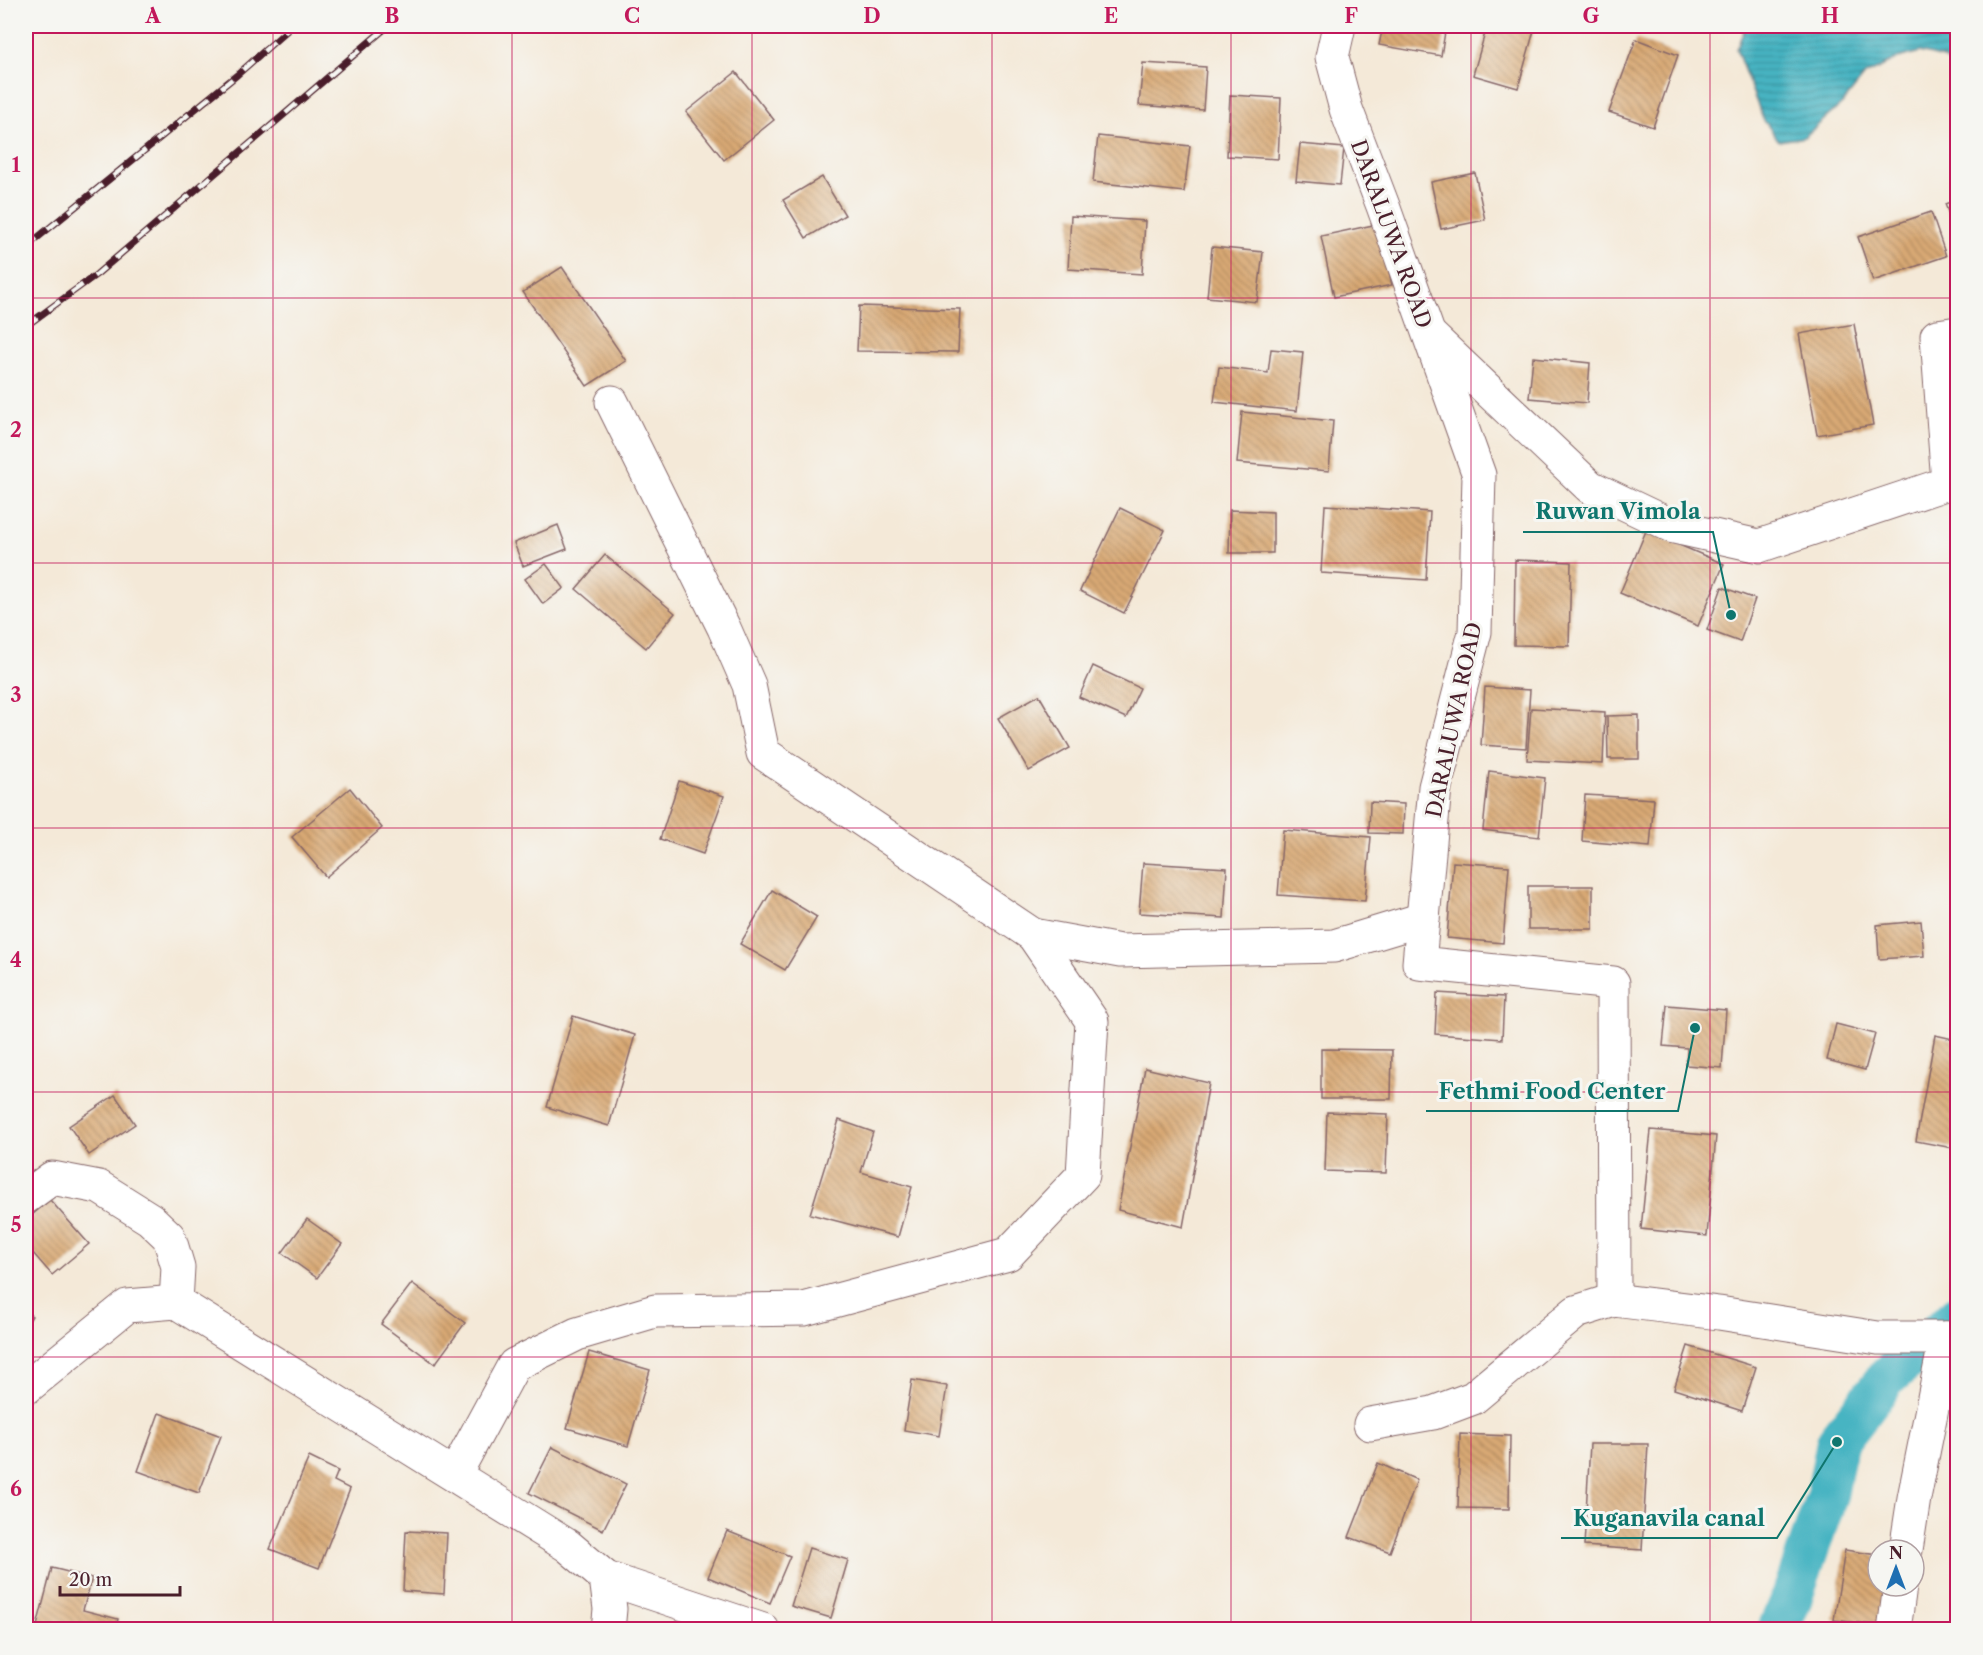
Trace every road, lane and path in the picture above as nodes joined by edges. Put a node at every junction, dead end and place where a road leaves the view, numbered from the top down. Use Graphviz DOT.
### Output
graph roads {
  1 [pos="1339,26"];
  2 [pos="1427,332"];
  3 [pos="1958,333"];
  4 [pos="612,402"];
  5 [pos="1953,482"];
  6 [pos="1423,919"];
  7 [pos="1033,935"];
  8 [pos="26,1197"];
  9 [pos="1614,1300"];
  10 [pos="176,1302"];
  11 [pos="1952,1338"];
  12 [pos="26,1388"];
  13 [pos="1370,1424"];
  14 [pos="455,1474"];
  15 [pos="1908,1538"];
  16 [pos="606,1578"];
  17 [pos="1898,1598"];
  18 [pos="608,1629"];
  19 [pos="764,1629"];
  20 [pos="1894,1629"];
  1 -- 2 [label="street, DARALUWA ROAD"];
  2 -- 5 [label="street"];
  2 -- 6 [label="street, DARALUWA ROAD"];
  3 -- 5 [label="street"];
  4 -- 7 [label="street"];
  6 -- 7 [label="street"];
  6 -- 9 [label="street, DARALUWA ROAD"];
  7 -- 14 [label="street"];
  8 -- 10 [label="street"];
  9 -- 11 [label="street"];
  9 -- 13 [label="street"];
  10 -- 12 [label="street"];
  10 -- 14 [label="street"];
  11 -- 15 [label="street"];
  14 -- 16 [label="street"];
  16 -- 18 [label="street"];
  16 -- 19 [label="street"];
  17 -- 20 [label="street"];
}
